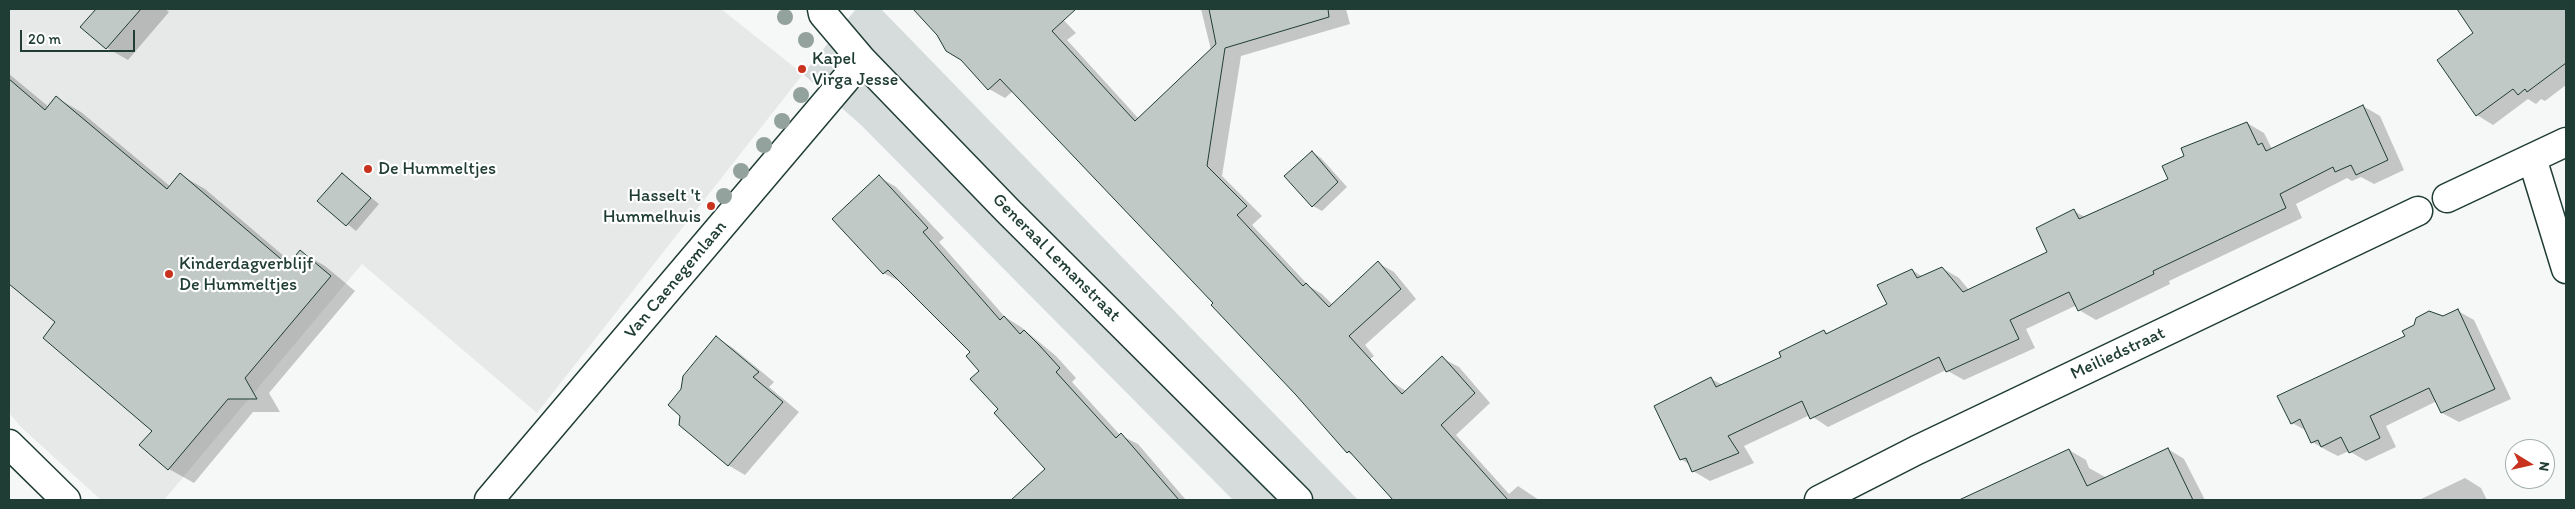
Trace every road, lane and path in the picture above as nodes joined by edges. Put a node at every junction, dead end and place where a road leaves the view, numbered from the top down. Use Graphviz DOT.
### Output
graph roads {
  1 [pos="822,9"];
  2 [pos="862,60"];
  3 [pos="2566,142"];
  4 [pos="2532,158"];
  5 [pos="2447,198"];
  6 [pos="2418,211"];
  7 [pos="2566,270"];
  8 [pos="9,444"];
  9 [pos="66,500"];
  10 [pos="489,500"];
  11 [pos="1298,500"];
  12 [pos="1819,500"];
  1 -- 2 [label="street, Generaal Lemanstraat"];
  2 -- 10 [label="street, Van Caenegemlaan"];
  2 -- 11 [label="street, Generaal Lemanstraat"];
  3 -- 4 [label="street"];
  4 -- 5 [label="street"];
  4 -- 7 [label="street"];
  6 -- 12 [label="street, Meiliedstraat"];
  8 -- 9 [label="street"];
}
